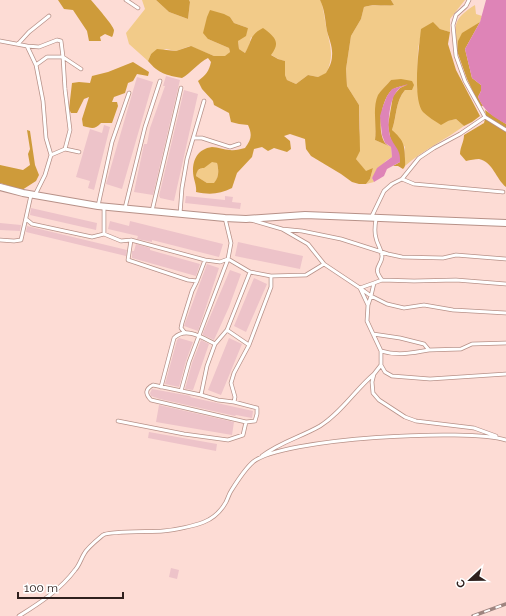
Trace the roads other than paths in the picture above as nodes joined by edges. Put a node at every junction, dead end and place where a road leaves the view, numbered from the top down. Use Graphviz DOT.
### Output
graph roads {
  1 [pos="126,0"];
  2 [pos="469,0"];
  3 [pos="138,8"];
  4 [pos="49,16"];
  5 [pos="0,41"];
  6 [pos="18,44"];
  7 [pos="27,46"];
  8 [pos="63,57"];
  9 [pos="36,65"];
  10 [pos="81,69"];
  11 [pos="160,80"];
  12 [pos="182,88"];
  13 [pos="129,93"];
  14 [pos="204,102"];
  15 [pos="485,117"];
  16 [pos="506,130"];
  17 [pos="194,138"];
  18 [pos="239,144"];
  19 [pos="65,149"];
  20 [pos="79,152"];
  21 [pos="51,156"];
  22 [pos="402,179"];
  23 [pos="0,187"];
  24 [pos="503,192"];
  25 [pos="33,195"];
  26 [pos="101,207"];
  27 [pos="125,209"];
  28 [pos="152,212"];
  29 [pos="180,214"];
  30 [pos="225,218"];
  31 [pos="26,219"];
  32 [pos="246,219"];
  33 [pos="373,219"];
  34 [pos="506,223"];
  35 [pos="282,229"];
  36 [pos="104,234"];
  37 [pos="0,240"];
  38 [pos="131,240"];
  39 [pos="381,251"];
  40 [pos="228,259"];
  41 [pos="506,259"];
  42 [pos="205,260"];
  43 [pos="324,264"];
  44 [pos="250,272"];
  45 [pos="271,276"];
  46 [pos="382,280"];
  47 [pos="197,281"];
  48 [pos="374,282"];
  49 [pos="506,284"];
  50 [pos="360,288"];
  51 [pos="371,296"];
  52 [pos="368,305"];
  53 [pos="506,313"];
  54 [pos="227,330"];
  55 [pos="184,333"];
  56 [pos="373,334"];
  57 [pos="199,336"];
  58 [pos="506,343"];
  59 [pos="215,344"];
  60 [pos="249,345"];
  61 [pos="429,350"];
  62 [pos="382,351"];
  63 [pos="381,365"];
  64 [pos="374,374"];
  65 [pos="506,374"];
  66 [pos="161,387"];
  67 [pos="181,391"];
  68 [pos="201,395"];
  69 [pos="234,402"];
  70 [pos="118,420"];
  71 [pos="246,422"];
  72 [pos="499,438"];
  73 [pos="506,440"];
  74 [pos="259,458"];
  75 [pos="20,616"];
  1 -- 3 [label="lane"];
  2 -- 15 [label="lane"];
  4 -- 6 [label="lane"];
  5 -- 6 [label="lane"];
  6 -- 7 [label="lane"];
  7 -- 8 [label="lane"];
  7 -- 9 [label="lane"];
  8 -- 9 [label="lane"];
  8 -- 10 [label="lane"];
  8 -- 19 [label="lane"];
  9 -- 21 [label="lane"];
  11 -- 27 [label="lane"];
  12 -- 28 [label="lane"];
  13 -- 26 [label="lane"];
  14 -- 17 [label="lane"];
  15 -- 16 [label="lane"];
  15 -- 22 [label="lane"];
  17 -- 18 [label="lane"];
  17 -- 29 [label="lane"];
  19 -- 20 [label="lane"];
  19 -- 21 [label="lane"];
  21 -- 25 [label="lane"];
  22 -- 24 [label="lane"];
  22 -- 33 [label="lane"];
  23 -- 25 [label="street"];
  25 -- 26 [label="street"];
  25 -- 31 [label="lane"];
  26 -- 27 [label="street"];
  26 -- 36 [label="lane"];
  27 -- 28 [label="street"];
  28 -- 29 [label="street"];
  29 -- 30 [label="street"];
  30 -- 32 [label="street"];
  30 -- 40 [label="lane"];
  31 -- 36 [label="lane"];
  31 -- 37 [label="lane"];
  32 -- 33 [label="street"];
  32 -- 35 [label="lane"];
  33 -- 34 [label="street"];
  33 -- 39 [label="lane"];
  35 -- 39 [label="lane"];
  35 -- 43 [label="lane"];
  36 -- 38 [label="lane"];
  38 -- 42 [label="lane"];
  38 -- 47 [label="lane"];
  39 -- 41 [label="lane"];
  39 -- 46 [label="lane"];
  40 -- 42 [label="lane"];
  40 -- 44 [label="lane"];
  40 -- 57 [label="lane"];
  42 -- 47 [label="lane"];
  43 -- 45 [label="lane"];
  43 -- 50 [label="lane"];
  44 -- 45 [label="lane"];
  44 -- 54 [label="lane"];
  45 -- 60 [label="lane"];
  46 -- 48 [label="lane"];
  46 -- 49 [label="lane"];
  47 -- 55 [label="lane"];
  48 -- 50 [label="lane"];
  48 -- 51 [label="lane"];
  50 -- 51 [label="lane"];
  50 -- 52 [label="lane"];
  51 -- 52 [label="lane"];
  51 -- 53 [label="lane"];
  52 -- 56 [label="lane"];
  54 -- 59 [label="lane"];
  54 -- 60 [label="lane"];
  55 -- 57 [label="lane"];
  55 -- 66 [label="lane"];
  56 -- 61 [label="lane"];
  56 -- 62 [label="lane"];
  57 -- 59 [label="lane"];
  57 -- 67 [label="lane"];
  58 -- 61 [label="lane"];
  59 -- 68 [label="lane"];
  60 -- 69 [label="lane"];
  61 -- 62 [label="lane"];
  62 -- 63 [label="lane"];
  63 -- 64 [label="lane"];
  63 -- 65 [label="lane"];
  64 -- 72 [label="lane"];
  64 -- 74 [label="lane"];
  66 -- 67 [label="lane"];
  66 -- 71 [label="lane"];
  67 -- 68 [label="lane"];
  68 -- 69 [label="lane"];
  69 -- 71 [label="lane"];
  70 -- 71 [label="lane"];
  72 -- 73 [label="lane"];
  72 -- 74 [label="lane"];
  74 -- 75 [label="lane"];
}
